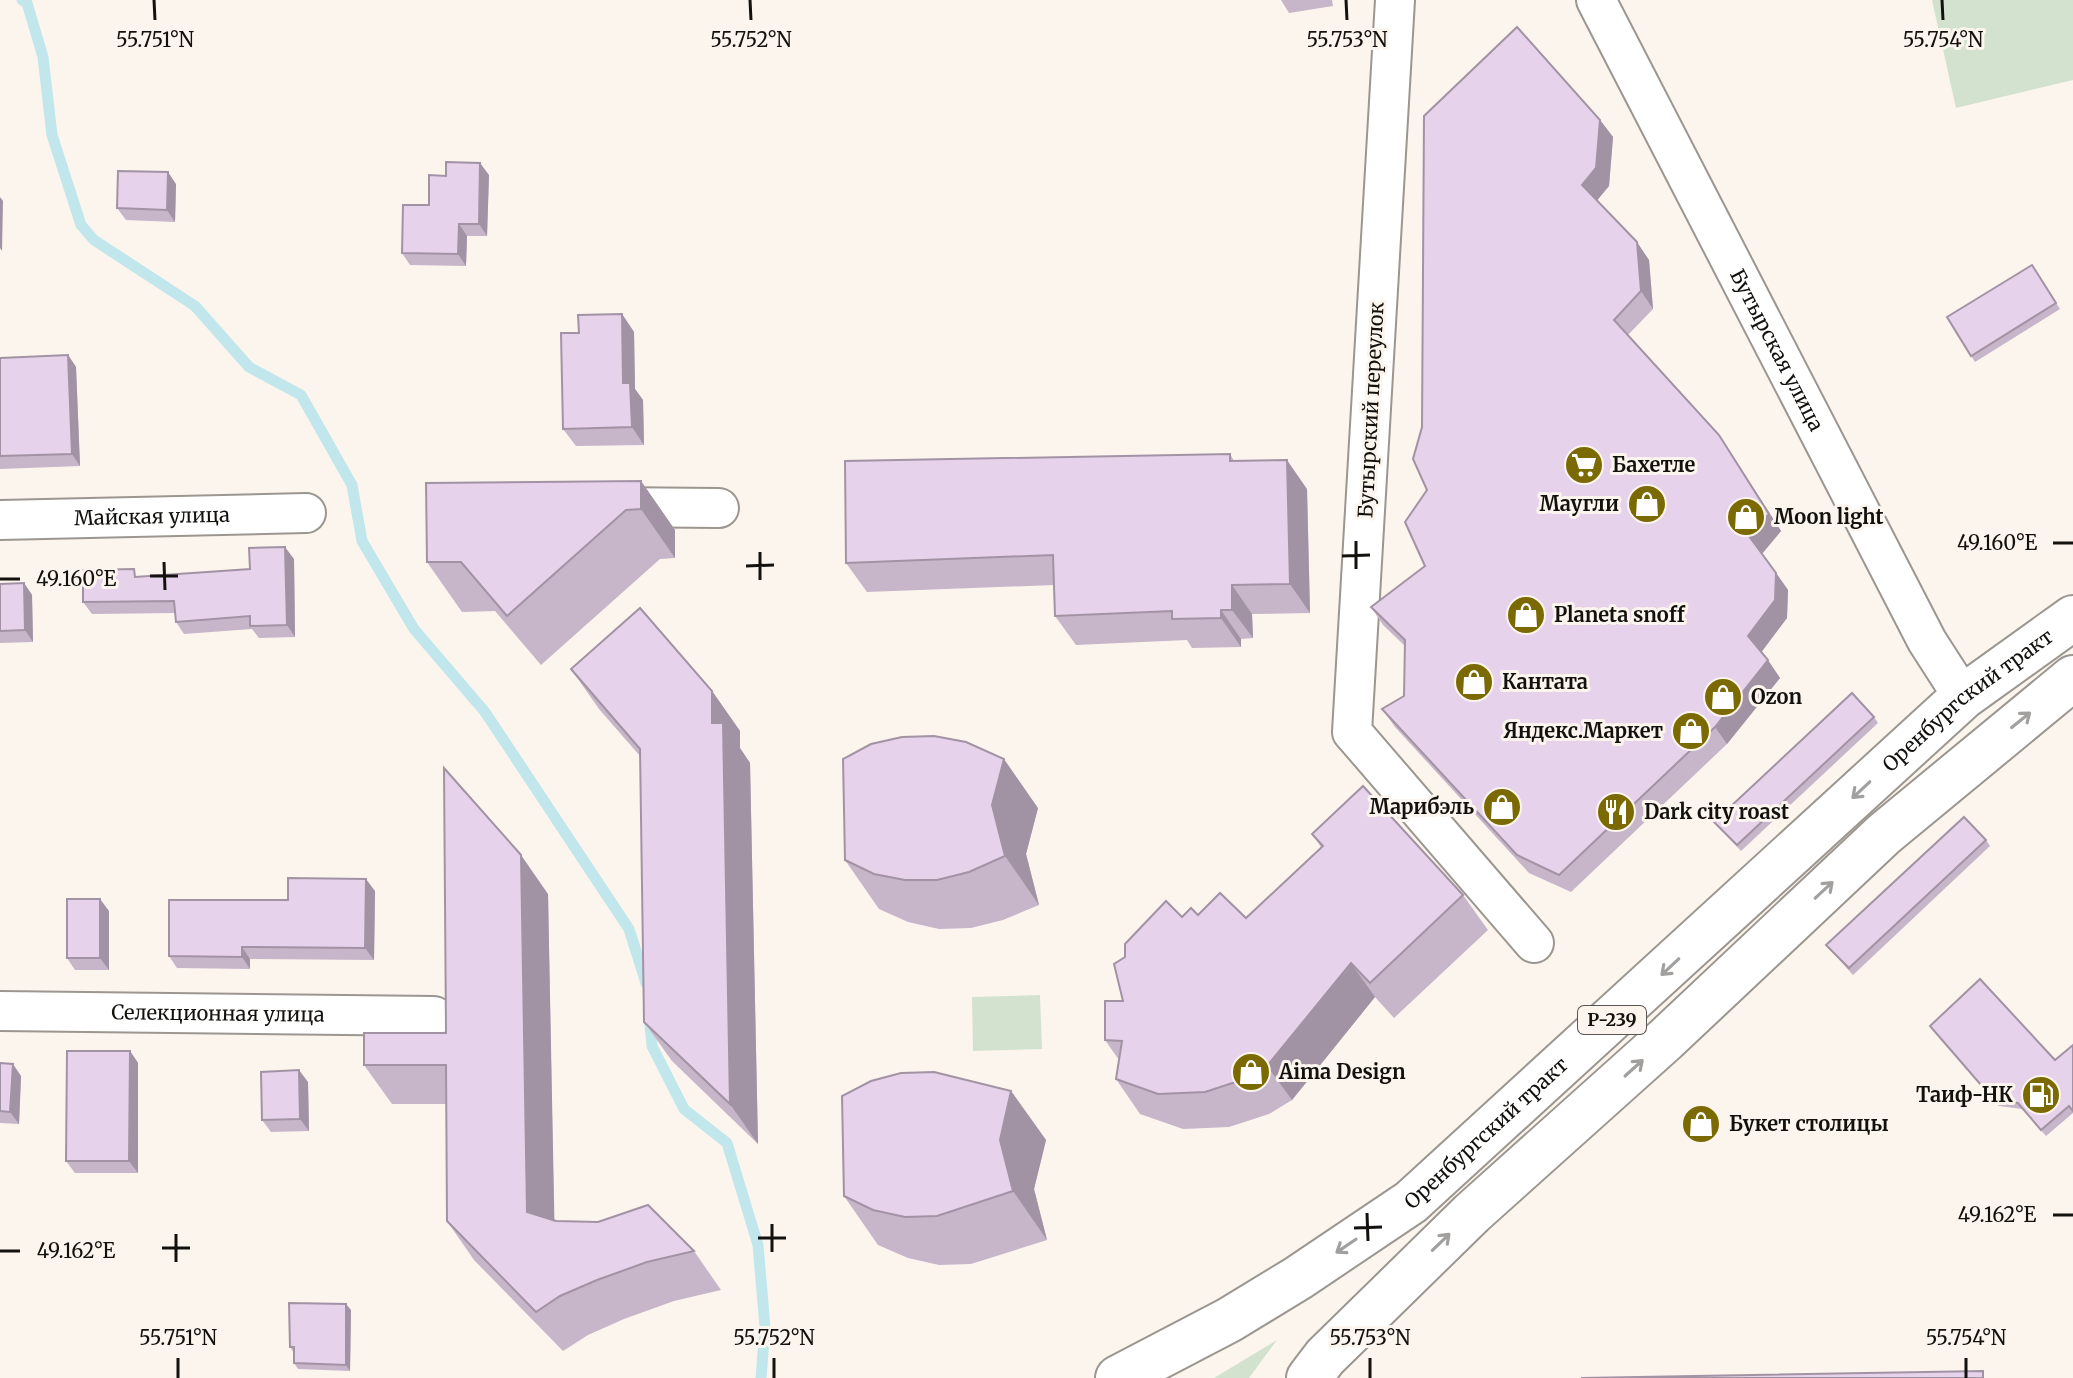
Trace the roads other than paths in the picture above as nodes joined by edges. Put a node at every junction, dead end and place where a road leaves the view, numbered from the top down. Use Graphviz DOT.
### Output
graph roads {
  1 [pos="1395,0"];
  2 [pos="1596,0"];
  3 [pos="576,508"];
  4 [pos="719,508"];
  5 [pos="306,513"];
  6 [pos="0,520"];
  7 [pos="2073,618"];
  8 [pos="2073,678"];
  9 [pos="1963,697"];
  10 [pos="1534,943"];
  11 [pos="0,1011"];
  12 [pos="434,1016"];
  13 [pos="1118,1378"];
  14 [pos="1309,1378"];
  1 -- 10 [label="street, Бутырский переулок"];
  2 -- 9 [label="street, Бутырская улица"];
  3 -- 4 [label="street"];
  5 -- 6 [label="street, Майская улица"];
  7 -- 9 [label="main road, Оренбургский тракт / Р-239"];
  14 -- 8 [label="main road, Р-239, one-way"];
  9 -- 13 [label="main road, Оренбургский тракт / Р-239, one-way"];
  11 -- 12 [label="street, Селекционная улица"];
}
